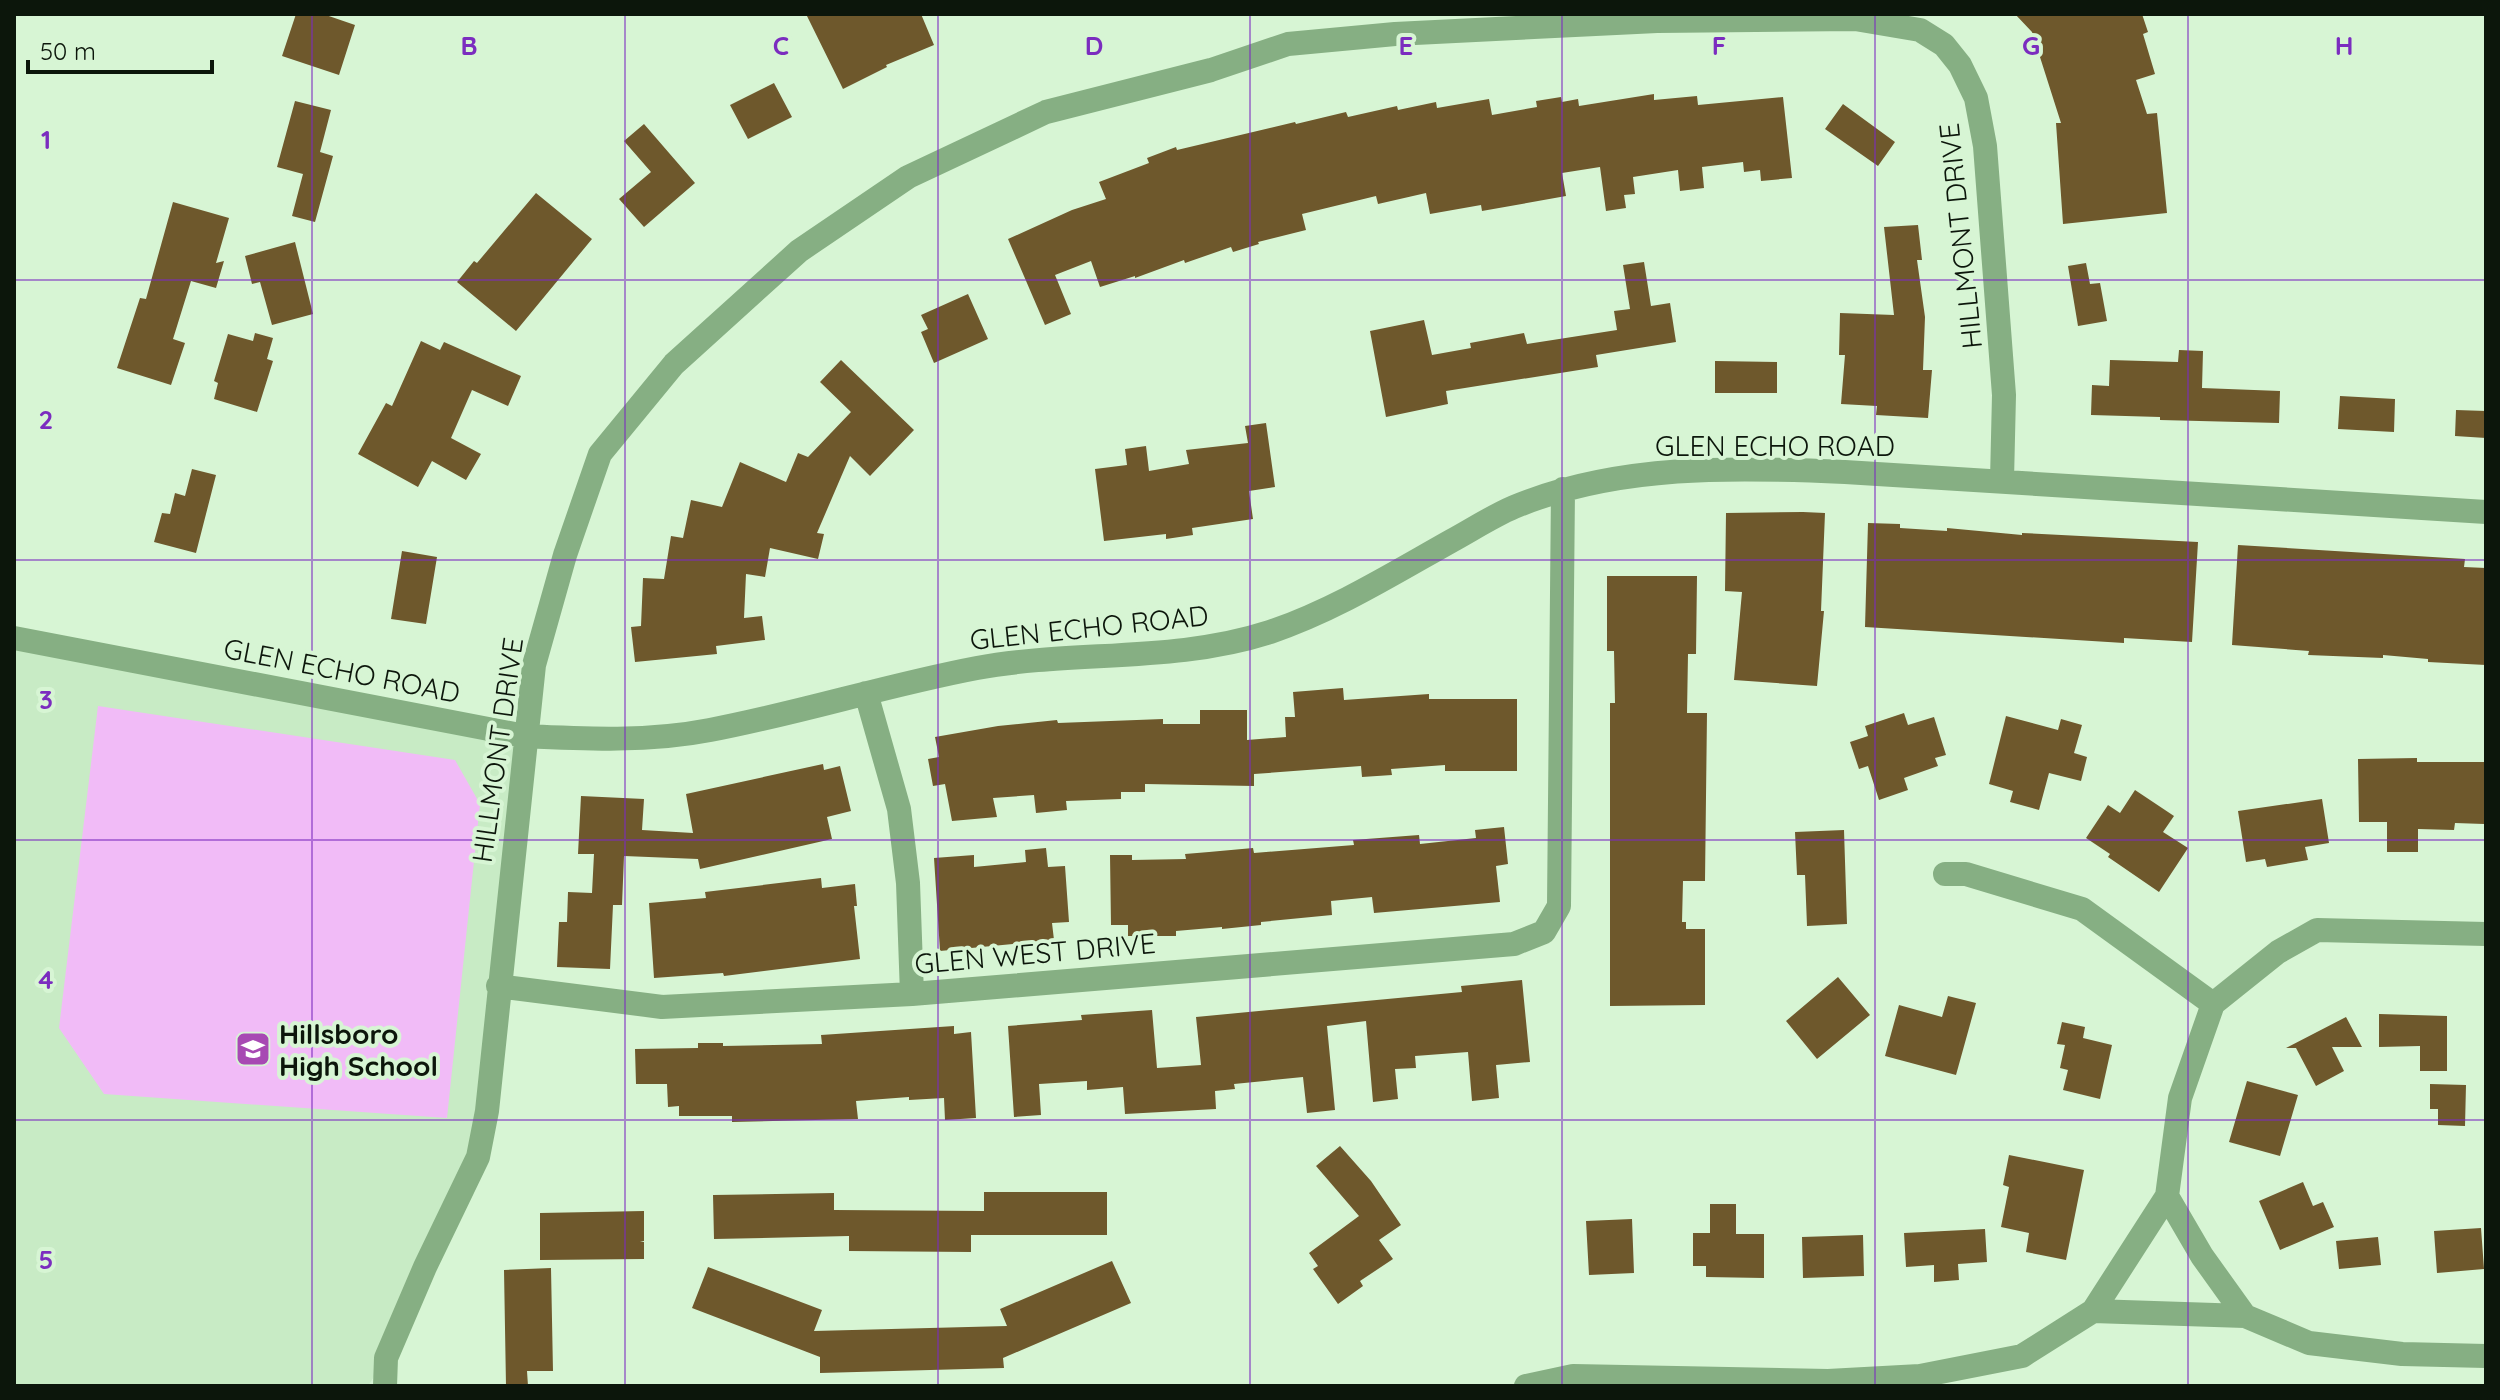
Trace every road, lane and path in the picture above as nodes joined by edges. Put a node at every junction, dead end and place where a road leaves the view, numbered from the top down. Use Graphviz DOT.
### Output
graph roads {
  1 [pos="2002,480"];
  2 [pos="1563,489"];
  3 [pos="2486,512"];
  4 [pos="14,638"];
  5 [pos="866,693"];
  6 [pos="525,736"];
  7 [pos="1945,874"];
  8 [pos="2486,934"];
  9 [pos="498,986"];
  10 [pos="912,994"];
  11 [pos="2213,1004"];
  12 [pos="2167,1196"];
  13 [pos="2093,1311"];
  14 [pos="2245,1316"];
  15 [pos="2486,1356"];
  16 [pos="385,1386"];
  17 [pos="1526,1386"];
  1 -- 2 [label="street, GLEN ECHO ROAD"];
  1 -- 3 [label="street, GLEN ECHO ROAD"];
  1 -- 6 [label="street, HILLMONT DRIVE"];
  2 -- 5 [label="street, GLEN ECHO ROAD"];
  2 -- 10 [label="street, GLEN WEST DRIVE"];
  4 -- 6 [label="street, GLEN ECHO ROAD"];
  5 -- 6 [label="street, GLEN ECHO ROAD"];
  5 -- 10 [label="street"];
  6 -- 9 [label="street, HILLMONT DRIVE"];
  7 -- 11 [label="street"];
  8 -- 11 [label="street"];
  9 -- 10 [label="street, GLEN WEST DRIVE"];
  9 -- 16 [label="street, HILLMONT DRIVE"];
  11 -- 12 [label="street"];
  12 -- 13 [label="street"];
  12 -- 14 [label="street"];
  13 -- 14 [label="street"];
  13 -- 17 [label="street"];
  14 -- 15 [label="street"];
}
